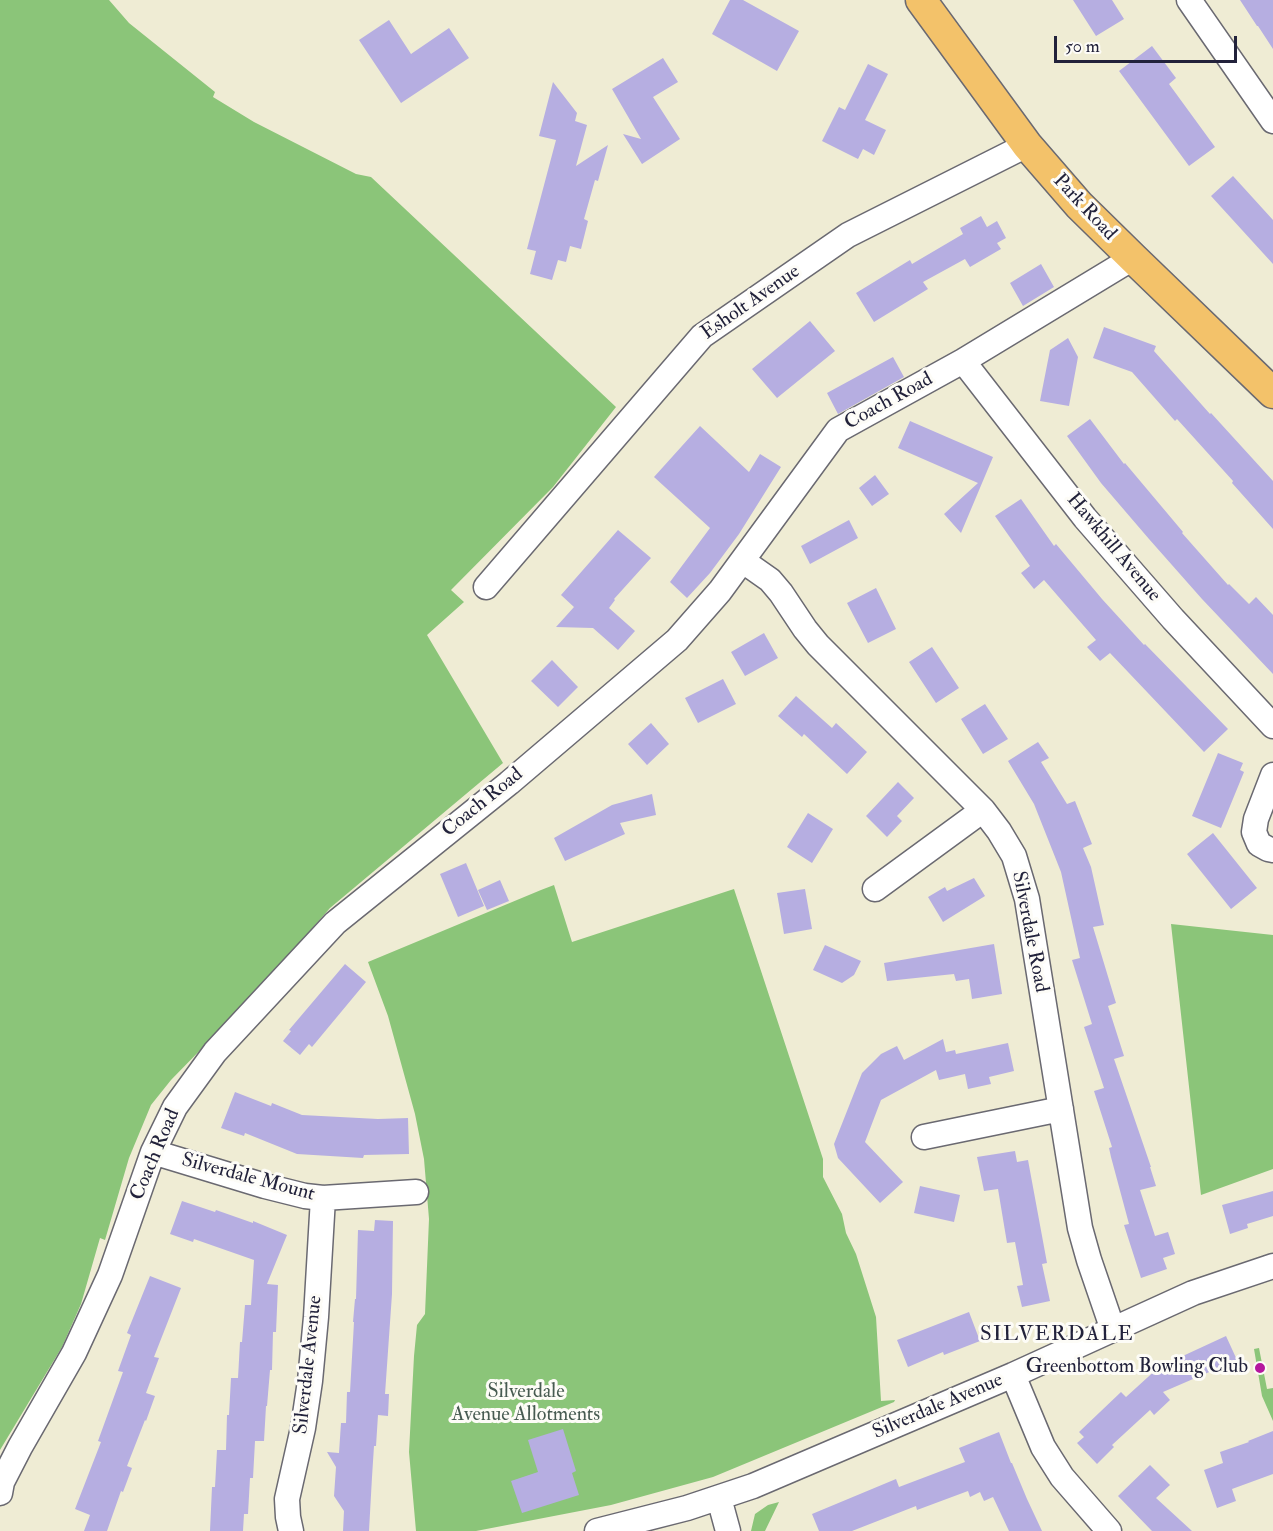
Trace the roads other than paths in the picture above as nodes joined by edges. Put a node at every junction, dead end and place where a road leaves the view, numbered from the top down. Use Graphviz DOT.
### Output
graph roads {
  1 [pos="921,0"];
  2 [pos="1189,0"];
  3 [pos="1273,121"];
  4 [pos="1027,145"];
  5 [pos="1133,258"];
  6 [pos="963,361"];
  7 [pos="1273,393"];
  8 [pos="743,561"];
  9 [pos="486,587"];
  10 [pos="1273,726"];
  11 [pos="1273,775"];
  12 [pos="983,810"];
  13 [pos="1273,850"];
  14 [pos="875,889"];
  15 [pos="1061,1109"];
  16 [pos="924,1137"];
  17 [pos="153,1152"];
  18 [pos="416,1192"];
  19 [pos="323,1198"];
  20 [pos="1273,1266"];
  21 [pos="1113,1330"];
  22 [pos="1012,1375"];
  23 [pos="0,1493"];
  24 [pos="719,1498"];
  25 [pos="291,1531"];
  26 [pos="597,1531"];
  27 [pos="728,1531"];
  28 [pos="1109,1531"];
  1 -- 4 [label="main road, Park Road"];
  2 -- 3 [label="street"];
  4 -- 5 [label="main road, Park Road"];
  4 -- 9 [label="street, Esholt Avenue"];
  5 -- 6 [label="street, Coach Road"];
  5 -- 7 [label="main road, Park Road"];
  6 -- 8 [label="street, Coach Road"];
  6 -- 10 [label="street, Hawkhill Avenue"];
  8 -- 12 [label="street, Silverdale Road"];
  8 -- 17 [label="street, Coach Road"];
  11 -- 13 [label="street"];
  12 -- 14 [label="street"];
  12 -- 15 [label="street, Silverdale Road"];
  15 -- 16 [label="street"];
  15 -- 21 [label="street, Silverdale Road"];
  17 -- 19 [label="street, Silverdale Mount"];
  17 -- 23 [label="street, Coach Road"];
  18 -- 19 [label="street, Silverdale Mount"];
  19 -- 25 [label="street, Silverdale Avenue"];
  20 -- 21 [label="street, Silverdale Avenue"];
  21 -- 22 [label="street, Silverdale Avenue"];
  22 -- 24 [label="street, Silverdale Avenue"];
  22 -- 28 [label="street"];
  24 -- 26 [label="street, Silverdale Avenue"];
  24 -- 27 [label="street"];
}
